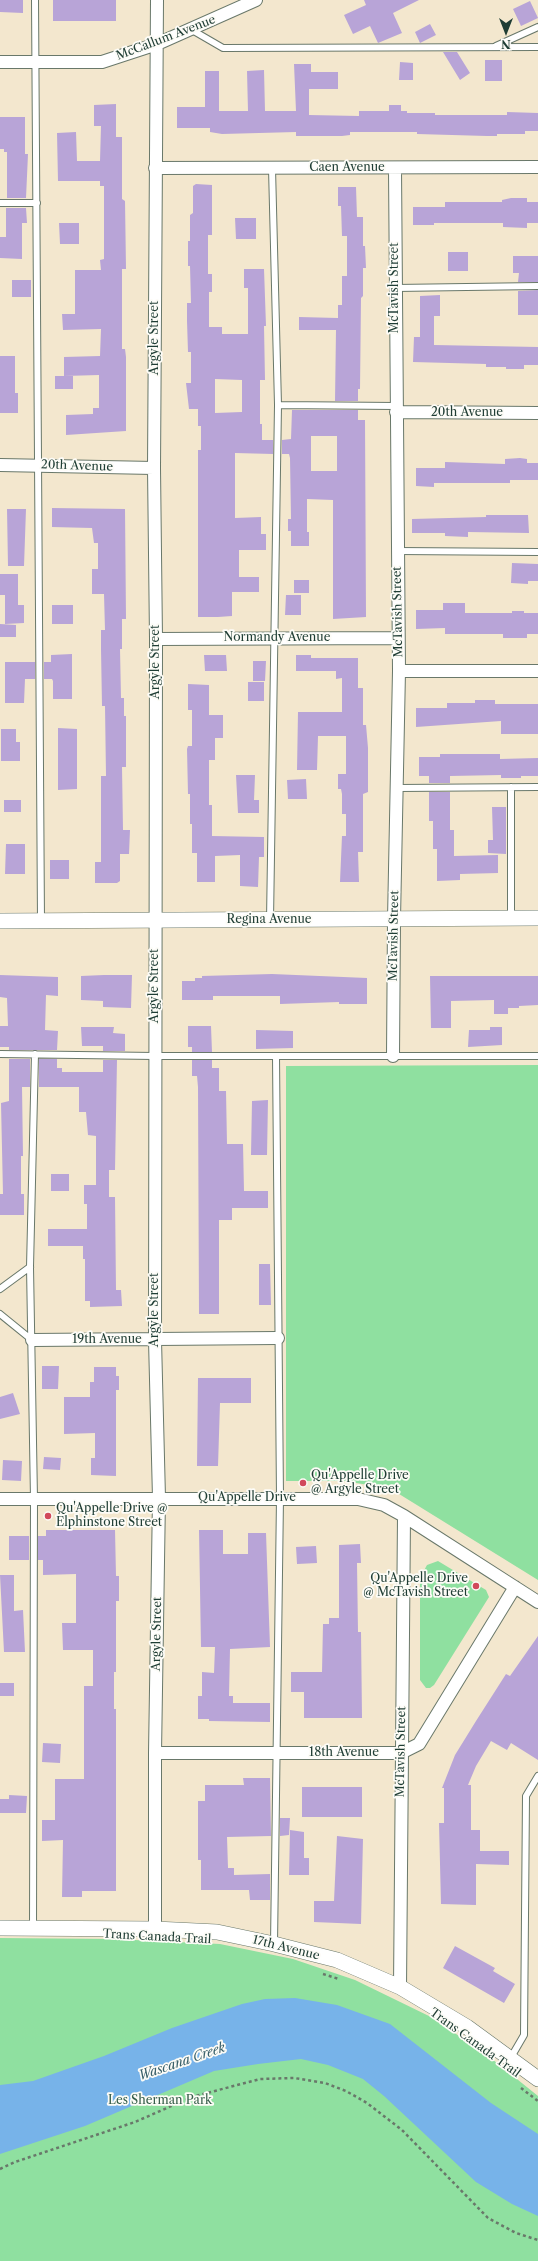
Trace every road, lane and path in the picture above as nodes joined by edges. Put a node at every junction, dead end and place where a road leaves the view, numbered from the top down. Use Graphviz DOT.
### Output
graph roads {
  1 [pos="35,0"];
  2 [pos="157,0"];
  3 [pos="256,0"];
  4 [pos="538,27"];
  5 [pos="192,30"];
  6 [pos="157,44"];
  7 [pos="538,46"];
  8 [pos="493,47"];
  9 [pos="0,62"];
  10 [pos="36,63"];
  11 [pos="538,167"];
  12 [pos="155,168"];
  13 [pos="272,168"];
  14 [pos="395,168"];
  15 [pos="0,203"];
  16 [pos="37,203"];
  17 [pos="538,286"];
  18 [pos="395,288"];
  19 [pos="278,405"];
  20 [pos="396,409"];
  21 [pos="538,413"];
  22 [pos="0,465"];
  23 [pos="39,465"];
  24 [pos="154,468"];
  25 [pos="397,551"];
  26 [pos="538,552"];
  27 [pos="275,638"];
  28 [pos="398,638"];
  29 [pos="156,639"];
  30 [pos="399,671"];
  31 [pos="538,671"];
  32 [pos="511,786"];
  33 [pos="538,786"];
  34 [pos="398,788"];
  35 [pos="538,918"];
  36 [pos="394,919"];
  37 [pos="511,919"];
  38 [pos="155,920"];
  39 [pos="270,920"];
  40 [pos="0,921"];
  41 [pos="41,921"];
  42 [pos="0,1054"];
  43 [pos="35,1054"];
  44 [pos="155,1056"];
  45 [pos="276,1056"];
  46 [pos="393,1056"];
  47 [pos="538,1056"];
  48 [pos="30,1267"];
  49 [pos="0,1289"];
  50 [pos="0,1314"];
  51 [pos="278,1338"];
  52 [pos="32,1340"];
  53 [pos="155,1340"];
  54 [pos="159,1498"];
  55 [pos="280,1498"];
  56 [pos="0,1499"];
  57 [pos="34,1499"];
  58 [pos="404,1516"];
  59 [pos="515,1587"];
  60 [pos="538,1602"];
  61 [pos="155,1753"];
  62 [pos="278,1753"];
  63 [pos="400,1753"];
  64 [pos="538,1776"];
  65 [pos="0,1928"];
  66 [pos="33,1928"];
  67 [pos="155,1929"];
  68 [pos="274,1944"];
  69 [pos="316,1971"];
  70 [pos="345,1982"];
  71 [pos="400,1988"];
  72 [pos="510,2060"];
  73 [pos="538,2079"];
  74 [pos="520,2087"];
  75 [pos="538,2101"];
  76 [pos="0,2169"];
  77 [pos="538,2240"];
  1 -- 10 [label="lane"];
  2 -- 6 [label="street, Argyle Street"];
  3 -- 5 [label="street, McCallum Avenue"];
  4 -- 8 [label="lane"];
  5 -- 6 [label="street, McCallum Avenue"];
  5 -- 8 [label="lane"];
  6 -- 10 [label="street, McCallum Avenue"];
  6 -- 12 [label="street, Argyle Street"];
  7 -- 8 [label="lane"];
  9 -- 10 [label="street, McCallum Avenue"];
  10 -- 16 [label="lane"];
  11 -- 14 [label="street, Caen Avenue"];
  12 -- 13 [label="street, Caen Avenue"];
  12 -- 24 [label="street, Argyle Street"];
  13 -- 14 [label="street, Caen Avenue"];
  13 -- 19 [label="lane"];
  14 -- 18 [label="street, McTavish Street"];
  15 -- 16 [label="lane"];
  16 -- 23 [label="lane"];
  17 -- 18 [label="lane"];
  18 -- 20 [label="street, McTavish Street"];
  19 -- 20 [label="lane"];
  19 -- 27 [label="lane"];
  20 -- 21 [label="street, 20th Avenue"];
  20 -- 25 [label="street, McTavish Street"];
  22 -- 23 [label="street, 20th Avenue"];
  23 -- 24 [label="street, 20th Avenue"];
  23 -- 41 [label="lane"];
  24 -- 29 [label="street, Argyle Street"];
  25 -- 26 [label="lane"];
  25 -- 28 [label="street, McTavish Street"];
  27 -- 28 [label="street, Normandy Avenue"];
  27 -- 29 [label="street, Normandy Avenue"];
  27 -- 39 [label="lane"];
  28 -- 30 [label="street, McTavish Street"];
  29 -- 38 [label="street, Argyle Street"];
  30 -- 31 [label="street"];
  30 -- 34 [label="street, McTavish Street"];
  32 -- 33 [label="lane"];
  32 -- 34 [label="lane"];
  32 -- 37 [label="lane"];
  34 -- 36 [label="street, McTavish Street"];
  35 -- 37 [label="street, Regina Avenue"];
  36 -- 37 [label="street, Regina Avenue"];
  36 -- 39 [label="street, Regina Avenue"];
  36 -- 46 [label="street, McTavish Street"];
  38 -- 39 [label="street, Regina Avenue"];
  38 -- 41 [label="street, Regina Avenue"];
  38 -- 44 [label="street, Argyle Street"];
  40 -- 41 [label="street, Regina Avenue"];
  42 -- 43 [label="lane"];
  43 -- 44 [label="lane"];
  43 -- 48 [label="lane"];
  44 -- 45 [label="lane"];
  44 -- 53 [label="street, Argyle Street"];
  45 -- 46 [label="lane"];
  45 -- 51 [label="lane"];
  46 -- 47 [label="lane"];
  48 -- 49 [label="lane"];
  48 -- 52 [label="lane"];
  50 -- 52 [label="lane"];
  51 -- 53 [label="street, 19th Avenue"];
  51 -- 55 [label="lane"];
  52 -- 53 [label="street, 19th Avenue"];
  52 -- 57 [label="lane"];
  53 -- 54 [label="street, Argyle Street"];
  54 -- 55 [label="street, Qu'Appelle Drive"];
  54 -- 57 [label="street, Qu'Appelle Drive"];
  54 -- 61 [label="street, Argyle Street"];
  55 -- 58 [label="street, Qu'Appelle Drive"];
  55 -- 62 [label="lane"];
  56 -- 57 [label="street, Qu'Appelle Drive"];
  57 -- 66 [label="lane"];
  58 -- 59 [label="street, Qu'Appelle Drive"];
  58 -- 63 [label="street, McTavish Street"];
  59 -- 60 [label="street, Qu'Appelle Drive"];
  59 -- 63 [label="street, 18th Avenue"];
  61 -- 62 [label="street, 18th Avenue"];
  61 -- 67 [label="street, Argyle Street"];
  62 -- 63 [label="street, 18th Avenue"];
  62 -- 68 [label="lane"];
  63 -- 71 [label="street, McTavish Street"];
  64 -- 72 [label="lane"];
  65 -- 66 [label="street, 17th Avenue"];
  66 -- 67 [label="street, 17th Avenue"];
  67 -- 68 [label="street, 17th Avenue"];
  68 -- 71 [label="street, 17th Avenue"];
  69 -- 70 [label="path"];
  71 -- 72 [label="street, 17th Avenue"];
  72 -- 73 [label="street, 17th Avenue"];
  74 -- 75 [label="path, Trans Canada Trail"];
  76 -- 77 [label="path"];
}
